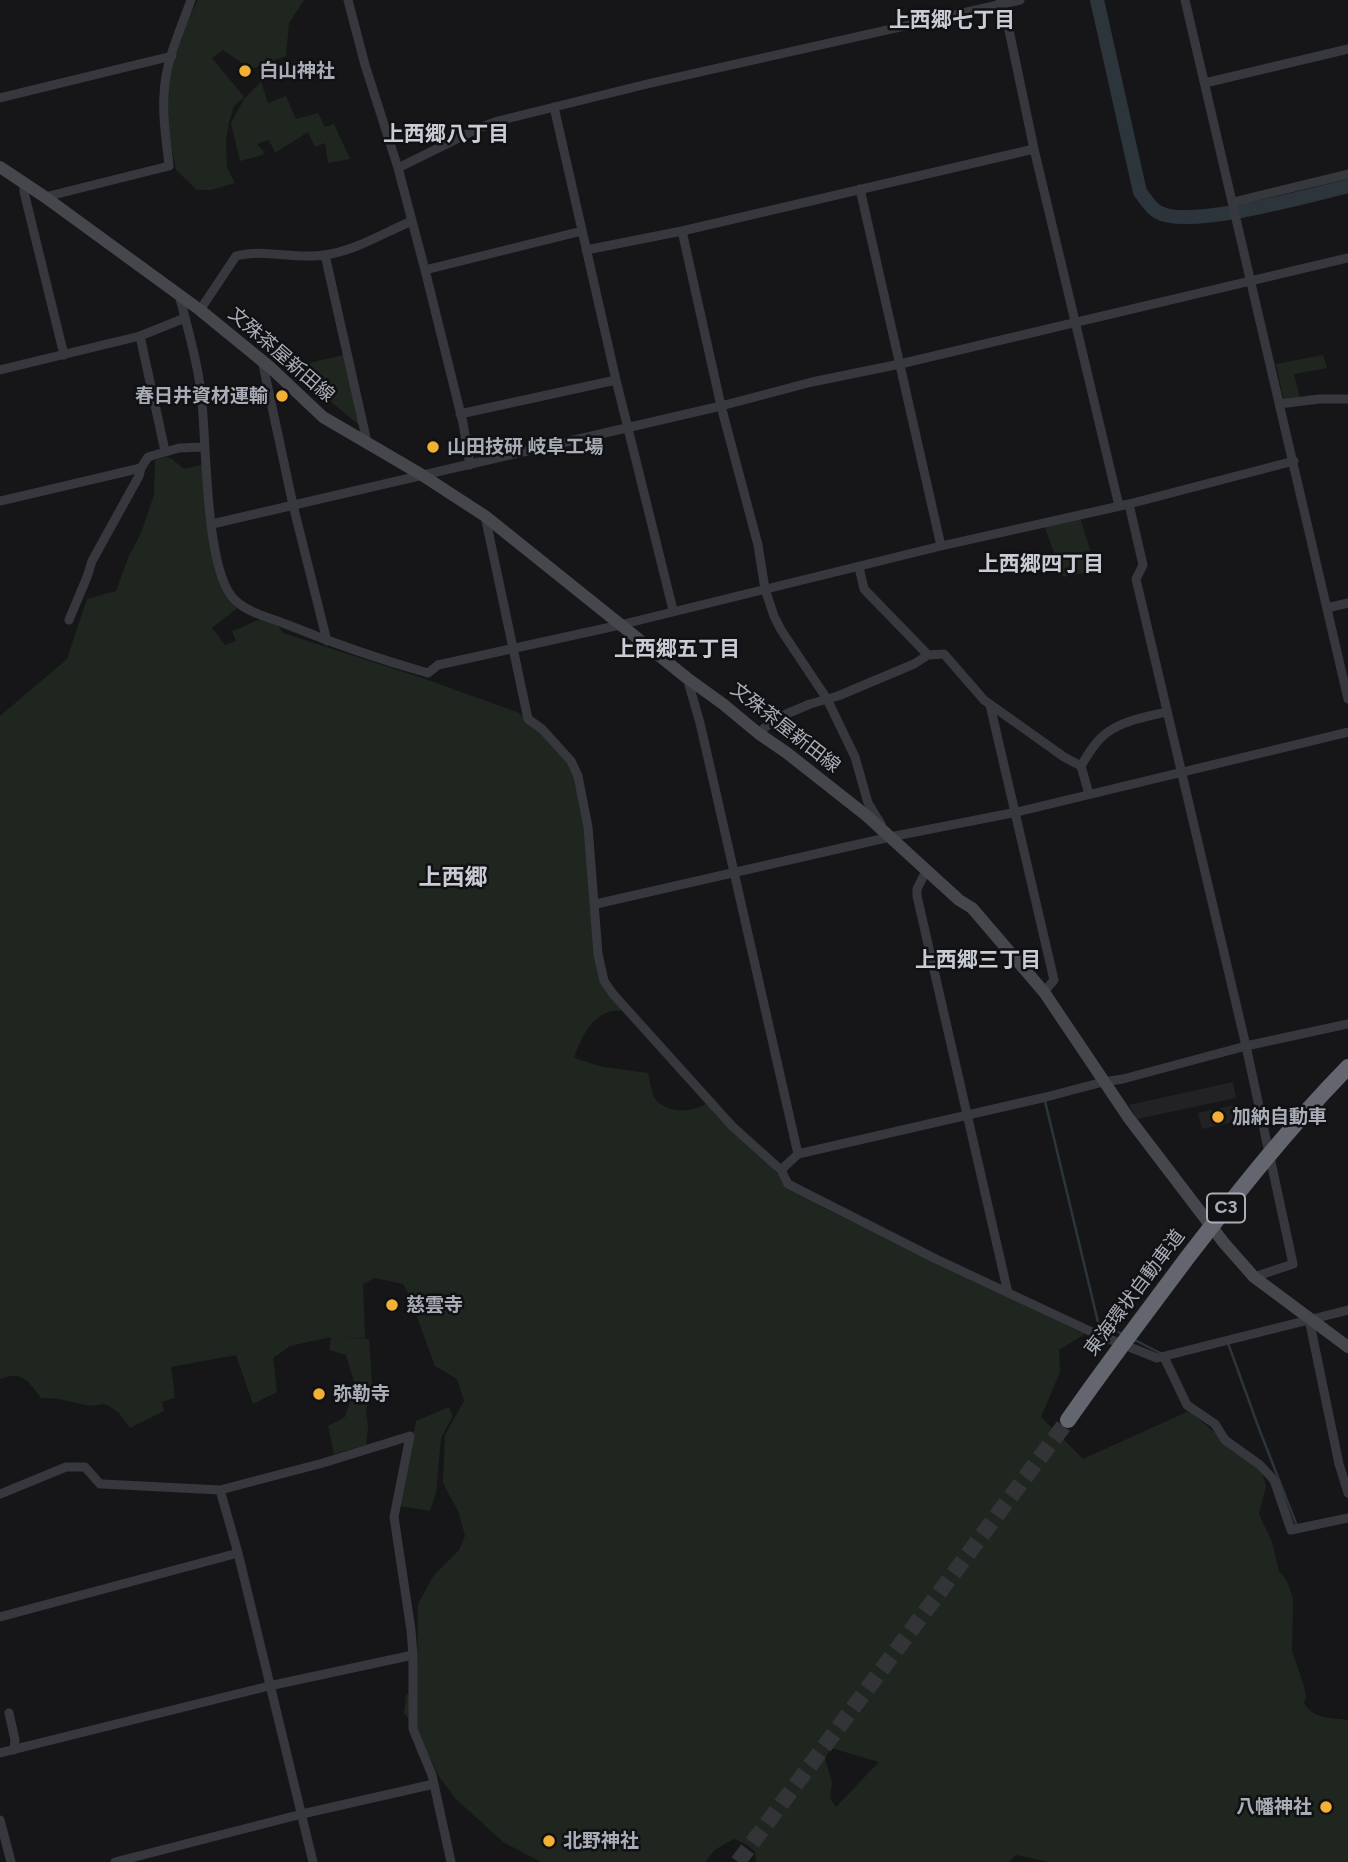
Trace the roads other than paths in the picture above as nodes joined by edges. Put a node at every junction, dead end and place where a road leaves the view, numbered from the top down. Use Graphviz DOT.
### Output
graph roads {
  1 [pos="191,0"];
  2 [pos="348,0"];
  3 [pos="1020,0"];
  4 [pos="1185,0"];
  5 [pos="1001,2"];
  6 [pos="1348,50"];
  7 [pos="172,56"];
  8 [pos="1205,83"];
  9 [pos="1,95"];
  10 [pos="554,107"];
  11 [pos="1034,149"];
  12 [pos="0,167"];
  13 [pos="398,168"];
  14 [pos="1348,174"];
  15 [pos="24,183"];
  16 [pos="860,189"];
  17 [pos="45,197"];
  18 [pos="1233,204"];
  19 [pos="412,221"];
  20 [pos="582,231"];
  21 [pos="682,231"];
  22 [pos="586,250"];
  23 [pos="325,255"];
  24 [pos="1348,258"];
  25 [pos="425,270"];
  26 [pos="1250,281"];
  27 [pos="178,295"];
  28 [pos="200,310"];
  29 [pos="185,318"];
  30 [pos="1074,323"];
  31 [pos="140,336"];
  32 [pos="64,355"];
  33 [pos="262,360"];
  34 [pos="900,364"];
  35 [pos="0,370"];
  36 [pos="616,380"];
  37 [pos="1348,399"];
  38 [pos="1279,404"];
  39 [pos="721,406"];
  40 [pos="460,414"];
  41 [pos="629,427"];
  42 [pos="366,442"];
  43 [pos="204,447"];
  44 [pos="165,451"];
  45 [pos="1294,461"];
  46 [pos="470,465"];
  47 [pos="141,468"];
  48 [pos="422,475"];
  49 [pos="0,501"];
  50 [pos="293,505"];
  51 [pos="1124,505"];
  52 [pos="485,516"];
  53 [pos="212,524"];
  54 [pos="942,546"];
  55 [pos="859,567"];
  56 [pos="765,589"];
  57 [pos="1348,603"];
  58 [pos="1327,608"];
  59 [pos="674,610"];
  60 [pos="69,620"];
  61 [pos="620,625"];
  62 [pos="327,641"];
  63 [pos="514,649"];
  64 [pos="928,655"];
  65 [pos="687,678"];
  66 [pos="827,699"];
  67 [pos="1348,699"];
  68 [pos="990,705"];
  69 [pos="1166,712"];
  70 [pos="1348,732"];
  71 [pos="758,733"];
  72 [pos="1081,766"];
  73 [pos="1181,772"];
  74 [pos="1089,794"];
  75 [pos="1017,812"];
  76 [pos="890,837"];
  77 [pos="926,871"];
  78 [pos="735,873"];
  79 [pos="596,904"];
  80 [pos="1044,992"];
  81 [pos="1348,1024"];
  82 [pos="1246,1046"];
  83 [pos="1348,1067"];
  84 [pos="1103,1082"];
  85 [pos="967,1114"];
  86 [pos="798,1154"];
  87 [pos="781,1170"];
  88 [pos="1254,1276"];
  89 [pos="1008,1293"];
  90 [pos="1348,1310"];
  91 [pos="1309,1319"];
  92 [pos="1348,1347"];
  93 [pos="1164,1357"];
  94 [pos="1068,1420"];
  95 [pos="220,1490"];
  96 [pos="1348,1493"];
  97 [pos="0,1494"];
  98 [pos="1348,1518"];
  99 [pos="238,1553"];
  100 [pos="0,1616"];
  101 [pos="413,1655"];
  102 [pos="270,1686"];
  103 [pos="9,1713"];
  104 [pos="14,1750"];
  105 [pos="0,1753"];
  106 [pos="433,1784"];
  107 [pos="302,1814"];
  108 [pos="0,1820"];
  109 [pos="11,1862"];
  110 [pos="115,1862"];
  111 [pos="313,1862"];
  112 [pos="451,1862"];
  1 -- 7 [label="street"];
  2 -- 13 [label="street"];
  3 -- 5 [label="street"];
  4 -- 8 [label="street"];
  5 -- 10 [label="street"];
  5 -- 11 [label="street"];
  6 -- 8 [label="street"];
  7 -- 9 [label="street"];
  7 -- 17 [label="street"];
  8 -- 18 [label="street"];
  10 -- 13 [label="street"];
  10 -- 20 [label="street"];
  11 -- 16 [label="street"];
  11 -- 30 [label="street"];
  12 -- 15 [label="main road, 文殊茶屋新田線"];
  13 -- 19 [label="street"];
  14 -- 18 [label="street"];
  15 -- 17 [label="main road, 文殊茶屋新田線"];
  15 -- 32 [label="street"];
  16 -- 21 [label="street"];
  16 -- 34 [label="street"];
  17 -- 27 [label="main road, 文殊茶屋新田線"];
  18 -- 26 [label="street"];
  19 -- 23 [label="street"];
  19 -- 25 [label="street"];
  20 -- 22 [label="street"];
  20 -- 25 [label="street"];
  21 -- 22 [label="street"];
  21 -- 39 [label="street"];
  22 -- 36 [label="street"];
  23 -- 28 [label="street"];
  23 -- 42 [label="street"];
  24 -- 26 [label="street"];
  25 -- 40 [label="street"];
  26 -- 30 [label="street"];
  26 -- 38 [label="street"];
  27 -- 28 [label="main road, 文殊茶屋新田線"];
  27 -- 29 [label="street"];
  28 -- 33 [label="main road, 文殊茶屋新田線"];
  29 -- 31 [label="street"];
  29 -- 43 [label="street"];
  30 -- 34 [label="street"];
  30 -- 51 [label="street"];
  31 -- 32 [label="street"];
  31 -- 44 [label="street"];
  32 -- 35 [label="street"];
  33 -- 42 [label="main road, 文殊茶屋新田線"];
  33 -- 50 [label="street"];
  34 -- 39 [label="street"];
  34 -- 54 [label="street"];
  36 -- 40 [label="street"];
  36 -- 41 [label="street"];
  37 -- 38 [label="street"];
  38 -- 45 [label="street"];
  39 -- 41 [label="street"];
  39 -- 56 [label="street"];
  40 -- 46 [label="street"];
  41 -- 46 [label="street"];
  41 -- 59 [label="street"];
  42 -- 48 [label="main road, 文殊茶屋新田線"];
  43 -- 44 [label="street"];
  43 -- 53 [label="street"];
  44 -- 47 [label="street"];
  45 -- 51 [label="street"];
  45 -- 58 [label="street"];
  46 -- 48 [label="street"];
  47 -- 49 [label="street"];
  47 -- 60 [label="street"];
  48 -- 50 [label="street"];
  48 -- 52 [label="main road, 文殊茶屋新田線"];
  50 -- 53 [label="street"];
  50 -- 62 [label="street"];
  51 -- 54 [label="street"];
  51 -- 69 [label="street"];
  52 -- 61 [label="main road, 文殊茶屋新田線"];
  52 -- 63 [label="street"];
  53 -- 62 [label="street"];
  54 -- 55 [label="street"];
  55 -- 56 [label="street"];
  55 -- 64 [label="street"];
  56 -- 59 [label="street"];
  56 -- 66 [label="street"];
  57 -- 58 [label="street"];
  58 -- 67 [label="street"];
  59 -- 61 [label="street"];
  61 -- 63 [label="street"];
  61 -- 65 [label="main road, 文殊茶屋新田線"];
  62 -- 63 [label="street"];
  63 -- 79 [label="street"];
  64 -- 66 [label="street"];
  64 -- 68 [label="street"];
  65 -- 71 [label="main road, 文殊茶屋新田線"];
  65 -- 78 [label="street"];
  66 -- 71 [label="street"];
  66 -- 76 [label="street"];
  68 -- 72 [label="street"];
  68 -- 75 [label="street"];
  69 -- 72 [label="street"];
  69 -- 73 [label="street"];
  70 -- 73 [label="street"];
  71 -- 76 [label="main road, 文殊茶屋新田線"];
  72 -- 74 [label="street"];
  73 -- 74 [label="street"];
  73 -- 82 [label="street"];
  74 -- 75 [label="street"];
  75 -- 76 [label="street"];
  75 -- 80 [label="street"];
  76 -- 77 [label="main road, 文殊茶屋新田線"];
  76 -- 78 [label="street"];
  77 -- 80 [label="main road, 文殊茶屋新田線"];
  77 -- 85 [label="street"];
  78 -- 79 [label="street"];
  78 -- 86 [label="street"];
  79 -- 87 [label="street"];
  80 -- 84 [label="main road, 文殊茶屋新田線"];
  81 -- 82 [label="street"];
  82 -- 84 [label="street"];
  82 -- 88 [label="street"];
  83 -- 94 [label="highway, 東海環状自動車道 / C3"];
  84 -- 85 [label="street"];
  84 -- 88 [label="main road, 文殊茶屋新田線"];
  85 -- 86 [label="street"];
  85 -- 89 [label="street"];
  86 -- 87 [label="street"];
  87 -- 89 [label="street"];
  88 -- 91 [label="main road, 文殊茶屋新田線"];
  89 -- 93 [label="street"];
  90 -- 91 [label="street"];
  91 -- 92 [label="main road, 文殊茶屋新田線"];
  91 -- 93 [label="street"];
  91 -- 96 [label="street"];
  93 -- 98 [label="street"];
  95 -- 97 [label="street"];
  95 -- 99 [label="street"];
  95 -- 101 [label="street"];
  99 -- 100 [label="street"];
  99 -- 102 [label="street"];
  101 -- 102 [label="street"];
  101 -- 106 [label="street"];
  102 -- 104 [label="street"];
  102 -- 107 [label="street"];
  103 -- 104 [label="street"];
  104 -- 105 [label="street"];
  106 -- 107 [label="street"];
  106 -- 112 [label="street"];
  107 -- 110 [label="street"];
  107 -- 111 [label="street"];
  108 -- 109 [label="street"];
}
